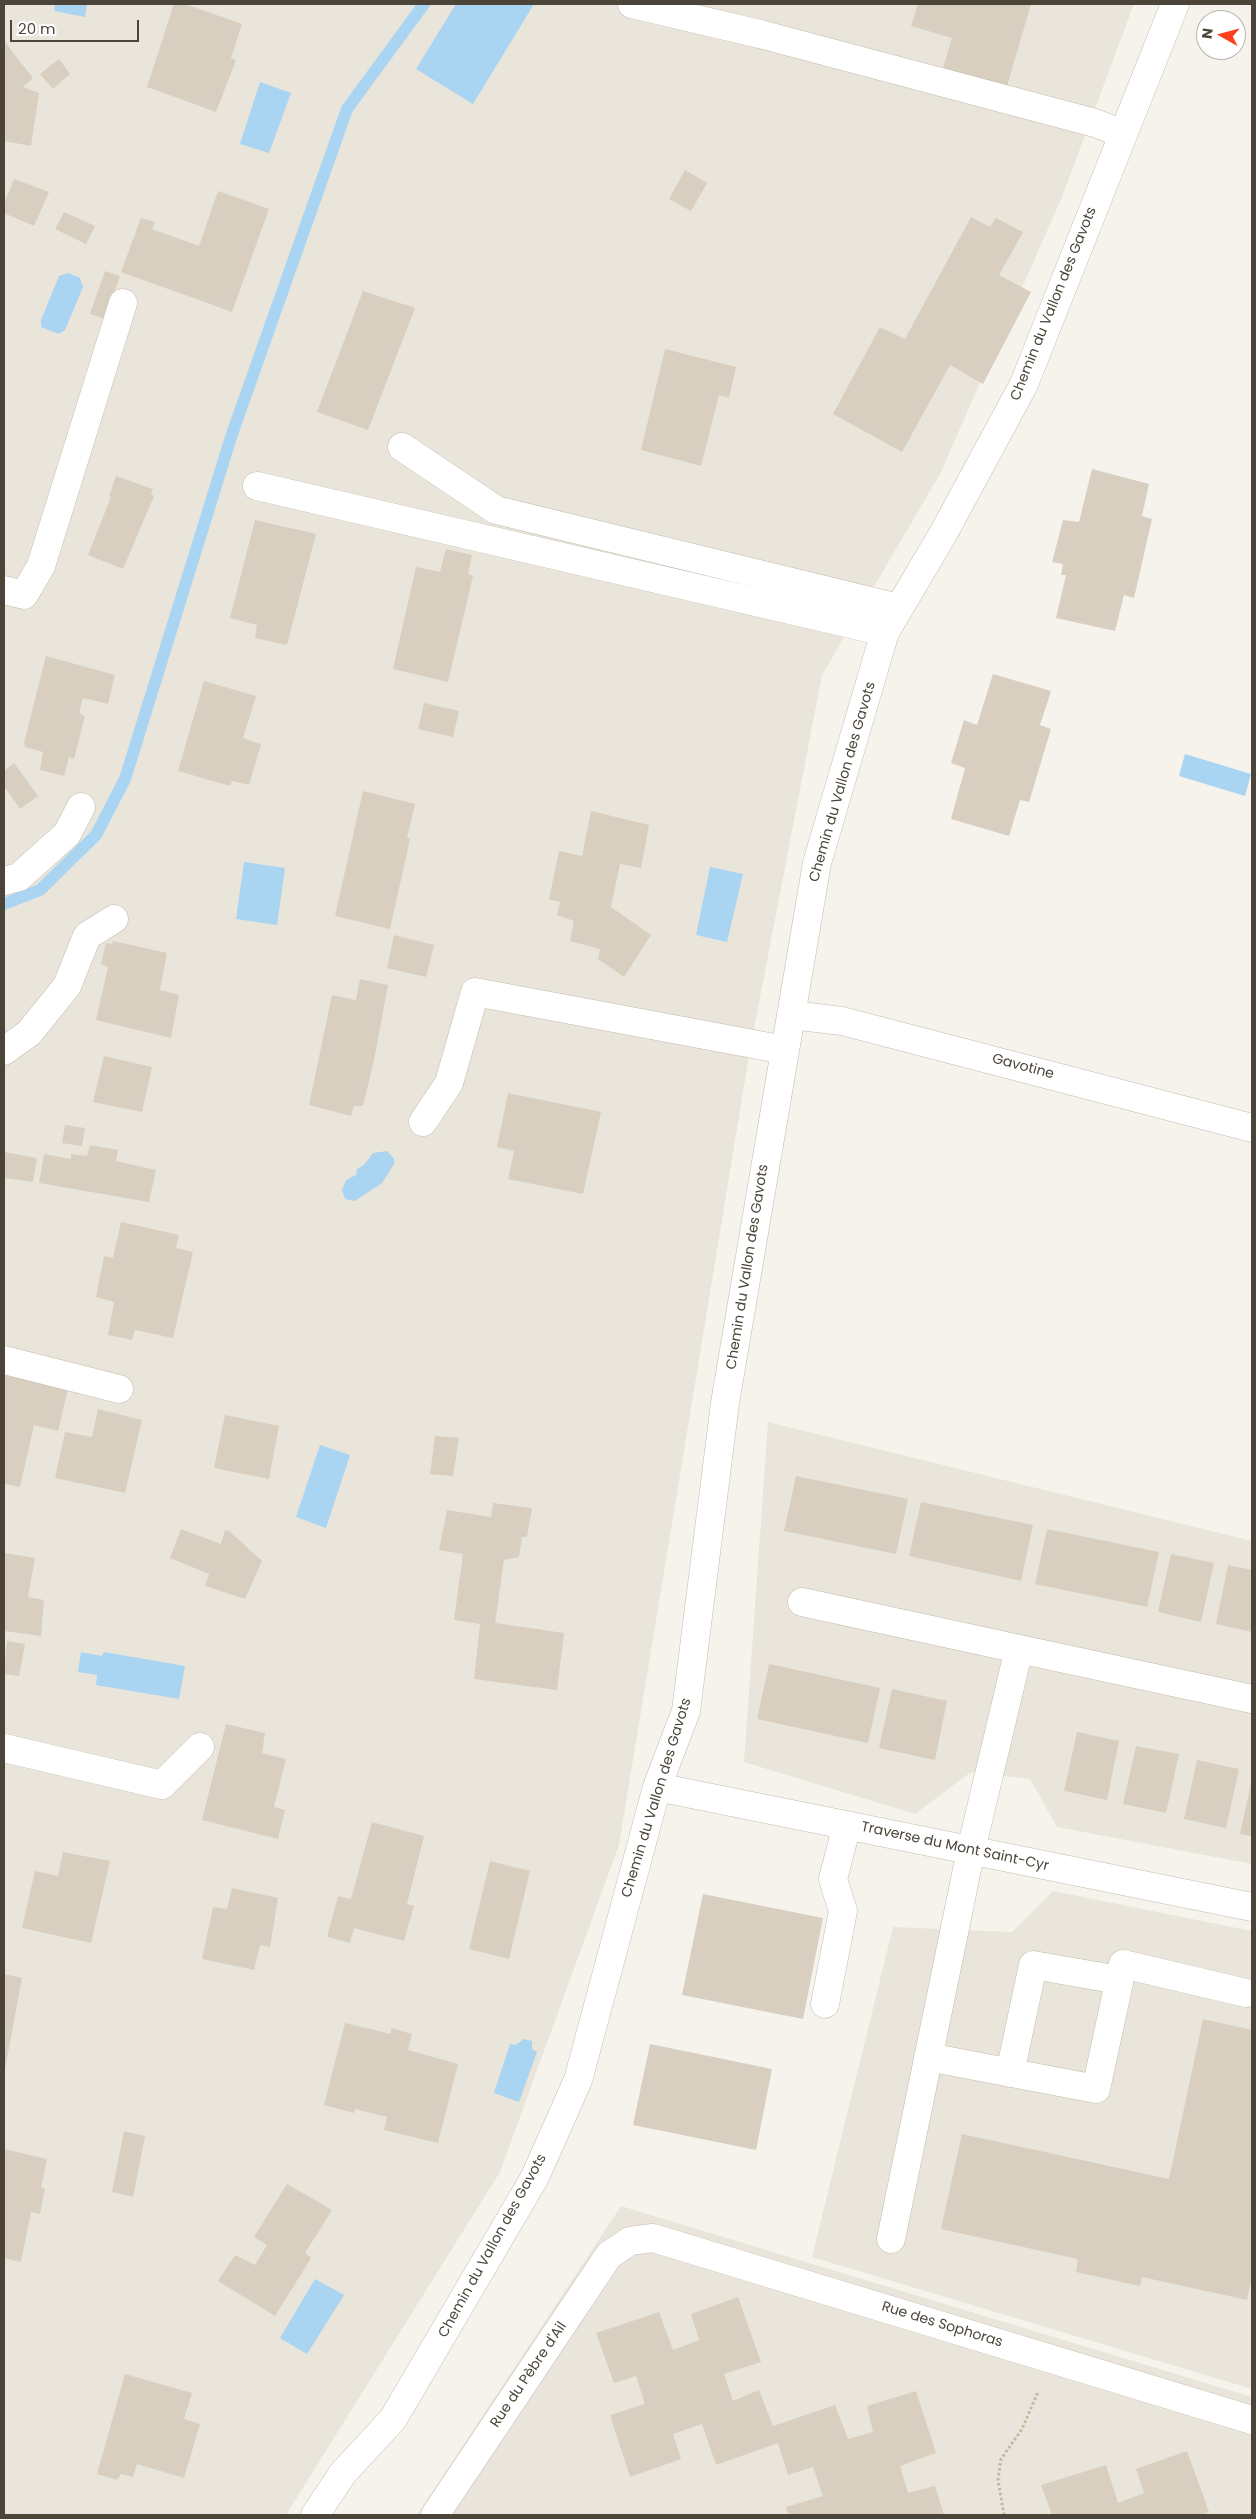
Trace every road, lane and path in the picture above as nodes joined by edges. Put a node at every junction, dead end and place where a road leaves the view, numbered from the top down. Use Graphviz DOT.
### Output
graph roads {
  1 [pos="632,4"];
  2 [pos="1175,4"];
  3 [pos="1123,134"];
  4 [pos="123,303"];
  5 [pos="402,446"];
  6 [pos="257,486"];
  7 [pos="4,590"];
  8 [pos="899,608"];
  9 [pos="885,632"];
  10 [pos="81,807"];
  11 [pos="4,881"];
  12 [pos="114,919"];
  13 [pos="792,1015"];
  14 [pos="785,1050"];
  15 [pos="4,1051"];
  16 [pos="423,1122"];
  17 [pos="1252,1128"];
  18 [pos="4,1360"];
  19 [pos="119,1390"];
  20 [pos="802,1602"];
  21 [pos="1019,1649"];
  22 [pos="1252,1699"];
  23 [pos="200,1746"];
  24 [pos="4,1748"];
  25 [pos="657,1787"];
  26 [pos="847,1825"];
  27 [pos="971,1850"];
  28 [pos="1252,1907"];
  29 [pos="1119,1980"];
  30 [pos="1246,1993"];
  31 [pos="825,2004"];
  32 [pos="928,2057"];
  33 [pos="1010,2073"];
  34 [pos="891,2239"];
  35 [pos="630,2241"];
  36 [pos="1052,2359"];
  37 [pos="1252,2420"];
  38 [pos="315,2515"];
  39 [pos="435,2515"];
  40 [pos="1004,2515"];
  1 -- 3 [label="street"];
  2 -- 3 [label="street, Chemin du Vallon des Gavots"];
  3 -- 8 [label="street, Chemin du Vallon des Gavots"];
  4 -- 7 [label="street"];
  5 -- 8 [label="street"];
  6 -- 9 [label="street"];
  8 -- 9 [label="street, Chemin du Vallon des Gavots"];
  9 -- 13 [label="street, Chemin du Vallon des Gavots"];
  10 -- 11 [label="street"];
  12 -- 15 [label="street"];
  13 -- 14 [label="street, Chemin du Vallon des Gavots"];
  13 -- 17 [label="street, Gavotine"];
  14 -- 16 [label="street"];
  14 -- 25 [label="street, Chemin du Vallon des Gavots"];
  18 -- 19 [label="street"];
  20 -- 21 [label="street"];
  21 -- 22 [label="street"];
  21 -- 27 [label="street"];
  23 -- 24 [label="street"];
  25 -- 26 [label="street, Traverse du Mont Saint-Cyr"];
  25 -- 38 [label="street, Chemin du Vallon des Gavots"];
  26 -- 27 [label="street, Traverse du Mont Saint-Cyr"];
  26 -- 31 [label="street"];
  27 -- 28 [label="street, Traverse du Mont Saint-Cyr"];
  27 -- 32 [label="street"];
  29 -- 30 [label="street"];
  29 -- 33 [label="street"];
  29 -- 33 [label="street"];
  32 -- 33 [label="street"];
  32 -- 34 [label="street"];
  35 -- 36 [label="street, Rue des Sophoras"];
  35 -- 39 [label="street, Rue du Pèbre d'Ail"];
  36 -- 37 [label="street, Rue des Sophoras"];
  36 -- 40 [label="path"];
}
